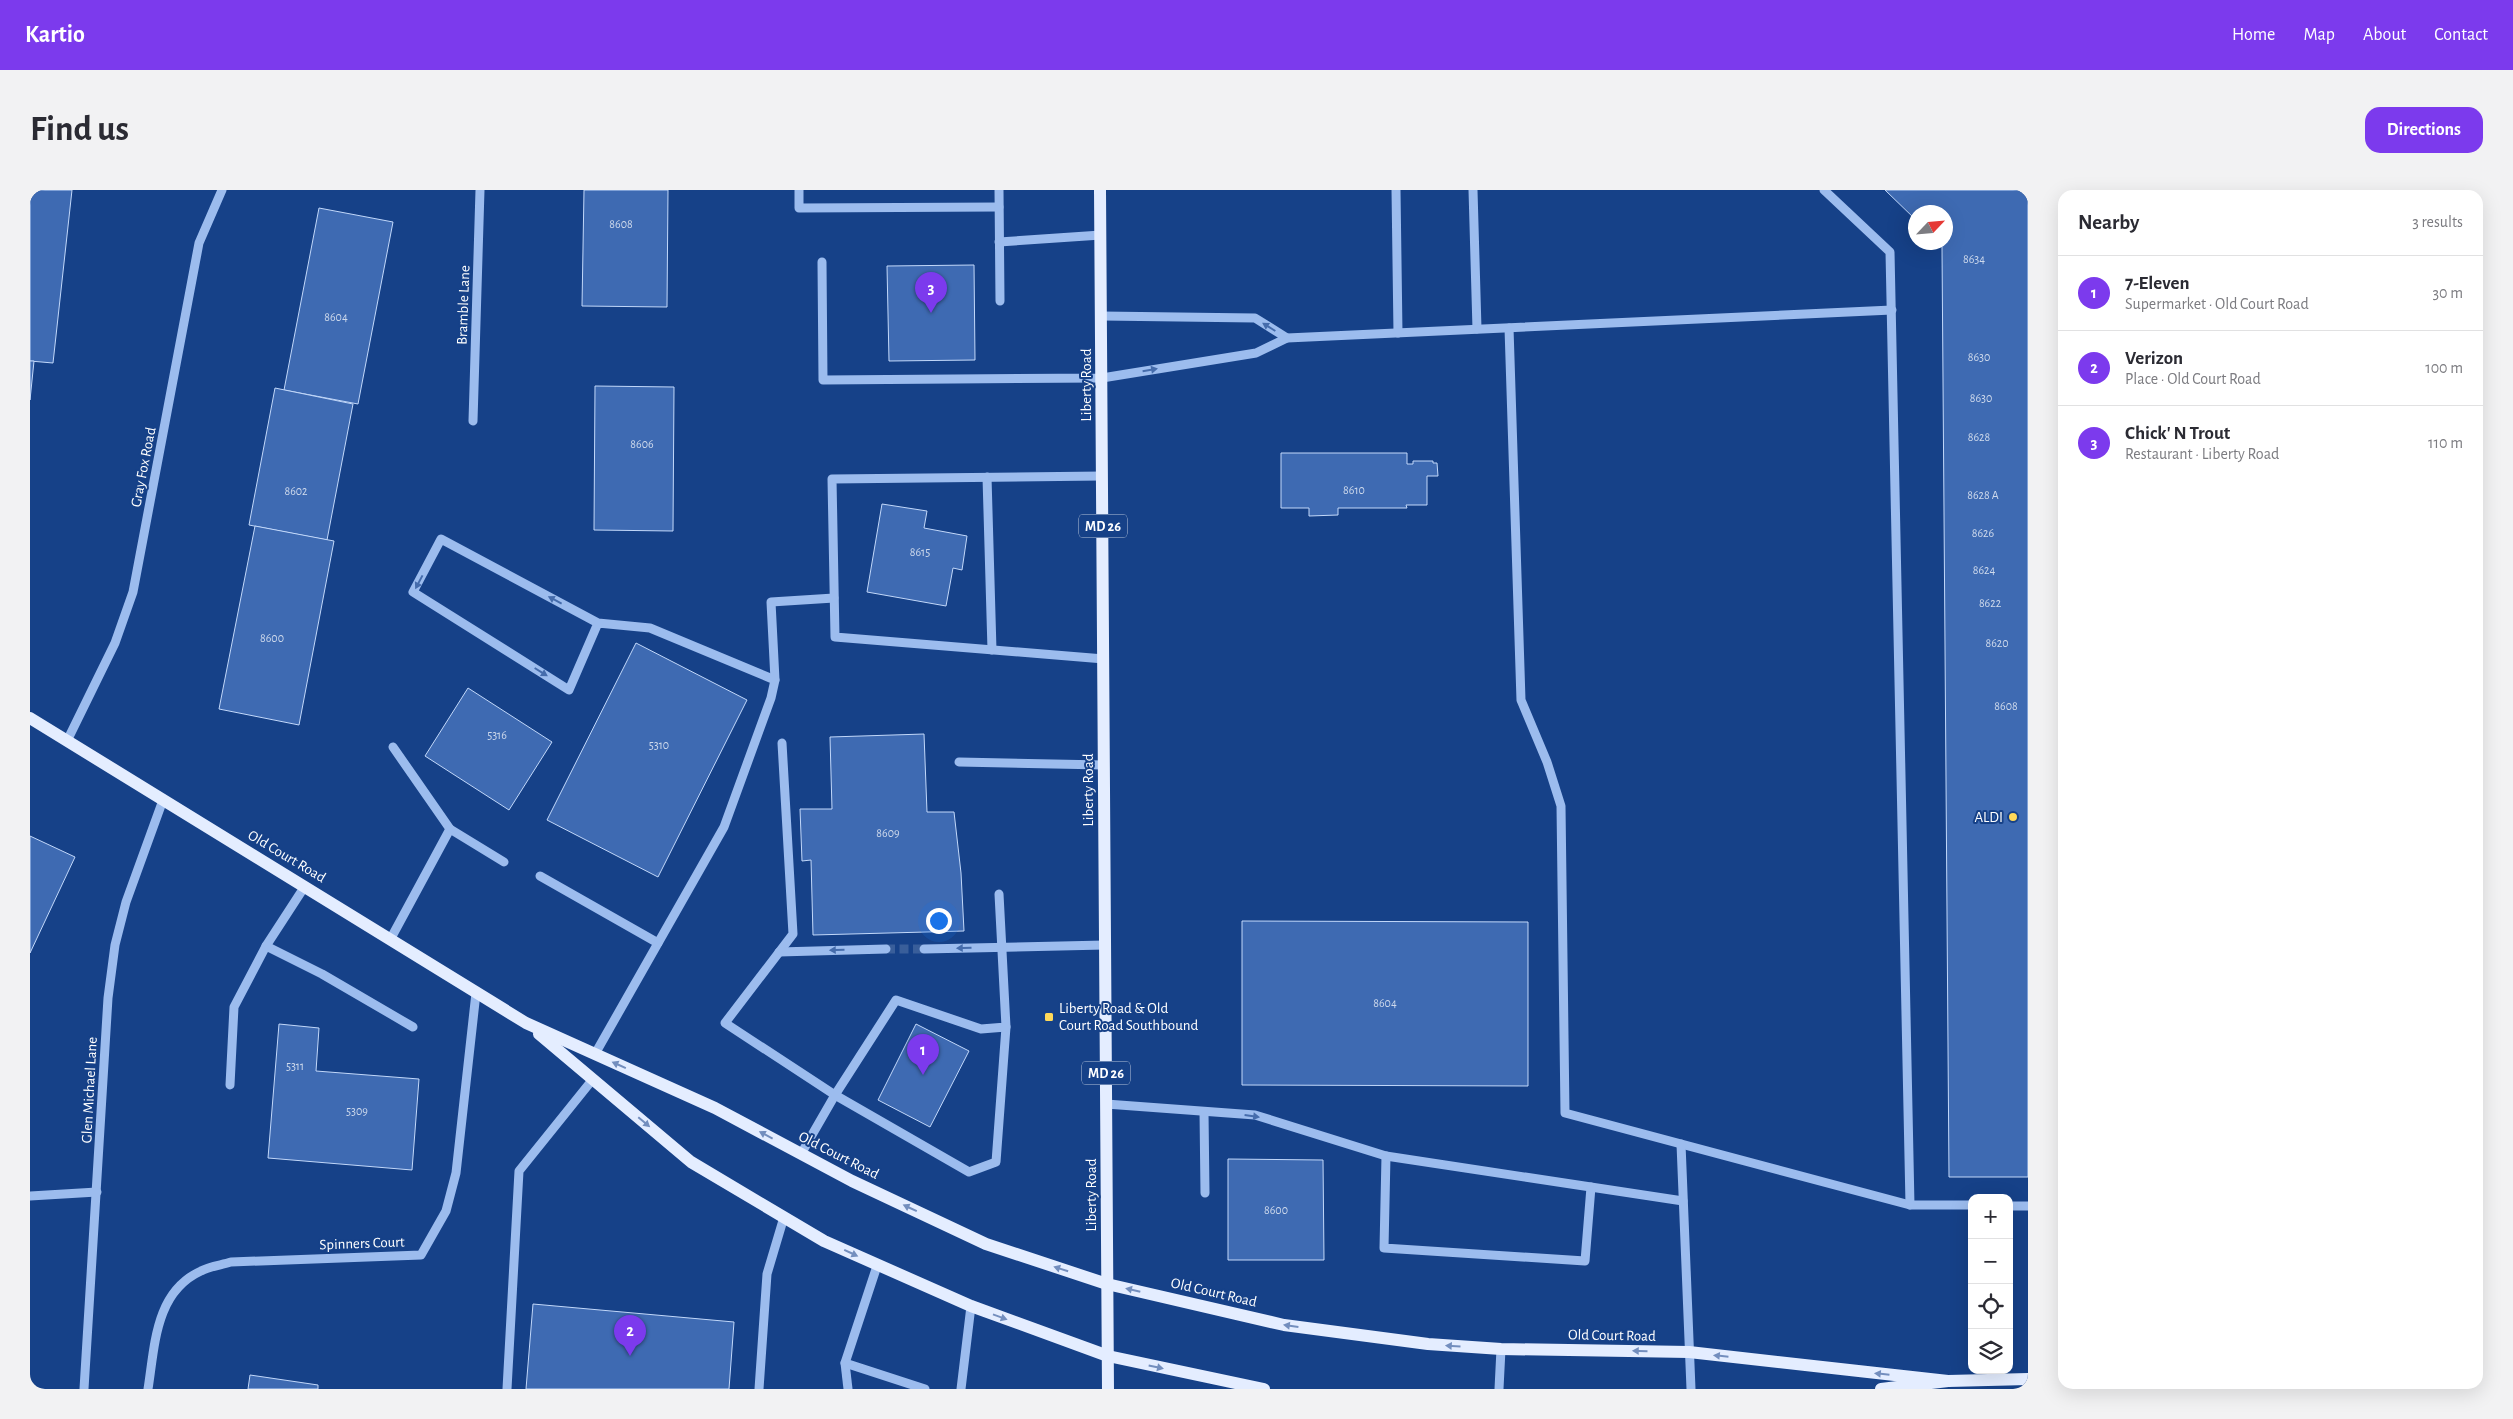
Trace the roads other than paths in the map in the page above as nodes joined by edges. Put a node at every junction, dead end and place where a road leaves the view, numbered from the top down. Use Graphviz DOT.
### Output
graph roads {
  1 [pos="222,190"];
  2 [pos="480,190"];
  3 [pos="799,190"];
  4 [pos="998,190"];
  5 [pos="1100,190"];
  6 [pos="1396,190"];
  7 [pos="1473,190"];
  8 [pos="1824,190"];
  9 [pos="999,207"];
  10 [pos="1101,235"];
  11 [pos="999,242"];
  12 [pos="822,262"];
  13 [pos="1000,300"];
  14 [pos="1892,310"];
  15 [pos="1102,316"];
  16 [pos="1509,328"];
  17 [pos="1477,329"];
  18 [pos="1398,332"];
  19 [pos="1287,338"];
  20 [pos="1102,378"];
  21 [pos="473,421"];
  22 [pos="1102,476"];
  23 [pos="987,477"];
  24 [pos="834,598"];
  25 [pos="598,623"];
  26 [pos="992,650"];
  27 [pos="1104,659"];
  28 [pos="775,680"];
  29 [pos="30,718"];
  30 [pos="67,741"];
  31 [pos="782,743"];
  32 [pos="393,747"];
  33 [pos="959,762"];
  34 [pos="1104,765"];
  35 [pos="163,800"];
  36 [pos="450,829"];
  37 [pos="504,862"];
  38 [pos="540,876"];
  39 [pos="305,886"];
  40 [pos="999,894"];
  41 [pos="390,940"];
  42 [pos="658,943"];
  43 [pos="1105,945"];
  44 [pos="266,946"];
  45 [pos="924,948"];
  46 [pos="1003,948"];
  47 [pos="886,949"];
  48 [pos="779,952"];
  49 [pos="476,993"];
  50 [pos="526,1023"];
  51 [pos="412,1027"];
  52 [pos="1006,1027"];
  53 [pos="595,1054"];
  54 [pos="593,1080"];
  55 [pos="230,1086"];
  56 [pos="834,1094"];
  57 [pos="1106,1104"];
  58 [pos="1204,1112"];
  59 [pos="1681,1144"];
  60 [pos="801,1154"];
  61 [pos="1386,1156"];
  62 [pos="1591,1187"];
  63 [pos="97,1192"];
  64 [pos="1205,1193"];
  65 [pos="30,1196"];
  66 [pos="1683,1201"];
  67 [pos="1910,1205"];
  68 [pos="1968,1205"];
  69 [pos="2013,1206"];
  70 [pos="2028,1206"];
  71 [pos="784,1217"];
  72 [pos="877,1266"];
  73 [pos="1107,1284"];
  74 [pos="971,1306"];
  75 [pos="1501,1349"];
  76 [pos="1689,1352"];
  77 [pos="1108,1356"];
  78 [pos="846,1363"];
  79 [pos="2028,1379"];
  80 [pos="1948,1381"];
  81 [pos="84,1389"];
  82 [pos="148,1389"];
  83 [pos="507,1389"];
  84 [pos="759,1389"];
  85 [pos="848,1389"];
  86 [pos="925,1389"];
  87 [pos="960,1389"];
  88 [pos="1108,1389"];
  89 [pos="1264,1389"];
  90 [pos="1499,1389"];
  91 [pos="1691,1389"];
  92 [pos="1881,1389"];
  1 -- 30 [label="street, Gray Fox Road"];
  2 -- 21 [label="street, Bramble Lane"];
  3 -- 9 [label="street"];
  4 -- 9 [label="street"];
  5 -- 10 [label="main road, Liberty Road / MD 26"];
  6 -- 18 [label="street"];
  7 -- 17 [label="street"];
  8 -- 14 [label="street"];
  9 -- 11 [label="street"];
  10 -- 11 [label="street"];
  10 -- 15 [label="main road, Liberty Road / MD 26"];
  11 -- 13 [label="street"];
  12 -- 20 [label="street"];
  14 -- 16 [label="street"];
  14 -- 67 [label="street"];
  19 -- 15 [label="street, one-way"];
  15 -- 20 [label="main road, Liberty Road / MD 26"];
  16 -- 17 [label="street"];
  16 -- 59 [label="street"];
  17 -- 18 [label="street"];
  18 -- 19 [label="street"];
  20 -- 19 [label="street, one-way"];
  20 -- 22 [label="main road, Liberty Road / MD 26"];
  22 -- 23 [label="street"];
  22 -- 27 [label="main road, Liberty Road / MD 26"];
  23 -- 24 [label="street"];
  23 -- 26 [label="street"];
  24 -- 26 [label="street"];
  24 -- 28 [label="street"];
  25 -- 25 [label="street, one-way"];
  25 -- 28 [label="street"];
  26 -- 27 [label="street"];
  27 -- 34 [label="main road, Liberty Road / MD 26"];
  28 -- 42 [label="street"];
  29 -- 30 [label="main road, Old Court Road"];
  30 -- 35 [label="main road, Old Court Road"];
  31 -- 48 [label="street"];
  32 -- 36 [label="street"];
  33 -- 34 [label="street"];
  34 -- 43 [label="main road, Liberty Road / MD 26"];
  35 -- 39 [label="main road, Old Court Road"];
  35 -- 63 [label="street, Glen Michael Lane"];
  36 -- 37 [label="street"];
  36 -- 41 [label="street"];
  38 -- 42 [label="street"];
  39 -- 41 [label="main road, Old Court Road"];
  39 -- 44 [label="street"];
  40 -- 46 [label="street"];
  41 -- 49 [label="main road, Old Court Road"];
  42 -- 53 [label="street"];
  43 -- 46 [label="street"];
  43 -- 57 [label="main road, Liberty Road / MD 26"];
  44 -- 51 [label="street"];
  44 -- 55 [label="street"];
  46 -- 45 [label="street, one-way"];
  46 -- 52 [label="street"];
  47 -- 48 [label="street, one-way"];
  48 -- 56 [label="street"];
  49 -- 50 [label="main road, Old Court Road"];
  49 -- 82 [label="street, Spinners Court"];
  50 -- 53 [label="main road, Old Court Road"];
  50 -- 54 [label="main road, Old Court Road"];
  52 -- 56 [label="street"];
  52 -- 56 [label="street"];
  60 -- 53 [label="main road, Old Court Road, one-way"];
  54 -- 71 [label="main road, Old Court Road, one-way"];
  54 -- 83 [label="street"];
  56 -- 60 [label="street"];
  57 -- 58 [label="street"];
  57 -- 73 [label="main road, Liberty Road / MD 26"];
  58 -- 61 [label="street, one-way"];
  58 -- 64 [label="street"];
  59 -- 66 [label="street"];
  59 -- 67 [label="street"];
  73 -- 60 [label="main road, Old Court Road, one-way"];
  61 -- 62 [label="street"];
  61 -- 62 [label="street"];
  62 -- 66 [label="street"];
  63 -- 65 [label="street"];
  63 -- 81 [label="street, Glen Michael Lane"];
  66 -- 76 [label="street"];
  67 -- 68 [label="street"];
  69 -- 70 [label="street"];
  71 -- 72 [label="main road, Old Court Road, one-way"];
  71 -- 84 [label="street"];
  72 -- 74 [label="main road, Old Court Road"];
  72 -- 78 [label="street"];
  75 -- 73 [label="main road, Old Court Road, one-way"];
  73 -- 77 [label="main road, Liberty Road / MD 26"];
  74 -- 77 [label="main road, Old Court Road, one-way"];
  74 -- 87 [label="street"];
  76 -- 75 [label="main road, Old Court Road, one-way"];
  75 -- 90 [label="street"];
  80 -- 76 [label="main road, Old Court Road, one-way"];
  76 -- 91 [label="street"];
  77 -- 88 [label="main road, Liberty Road / MD 26"];
  77 -- 89 [label="main road, Old Court Road, one-way"];
  78 -- 85 [label="street"];
  78 -- 86 [label="street"];
  79 -- 80 [label="main road, Old Court Road"];
  80 -- 92 [label="main road, Old Court Road"];
}
